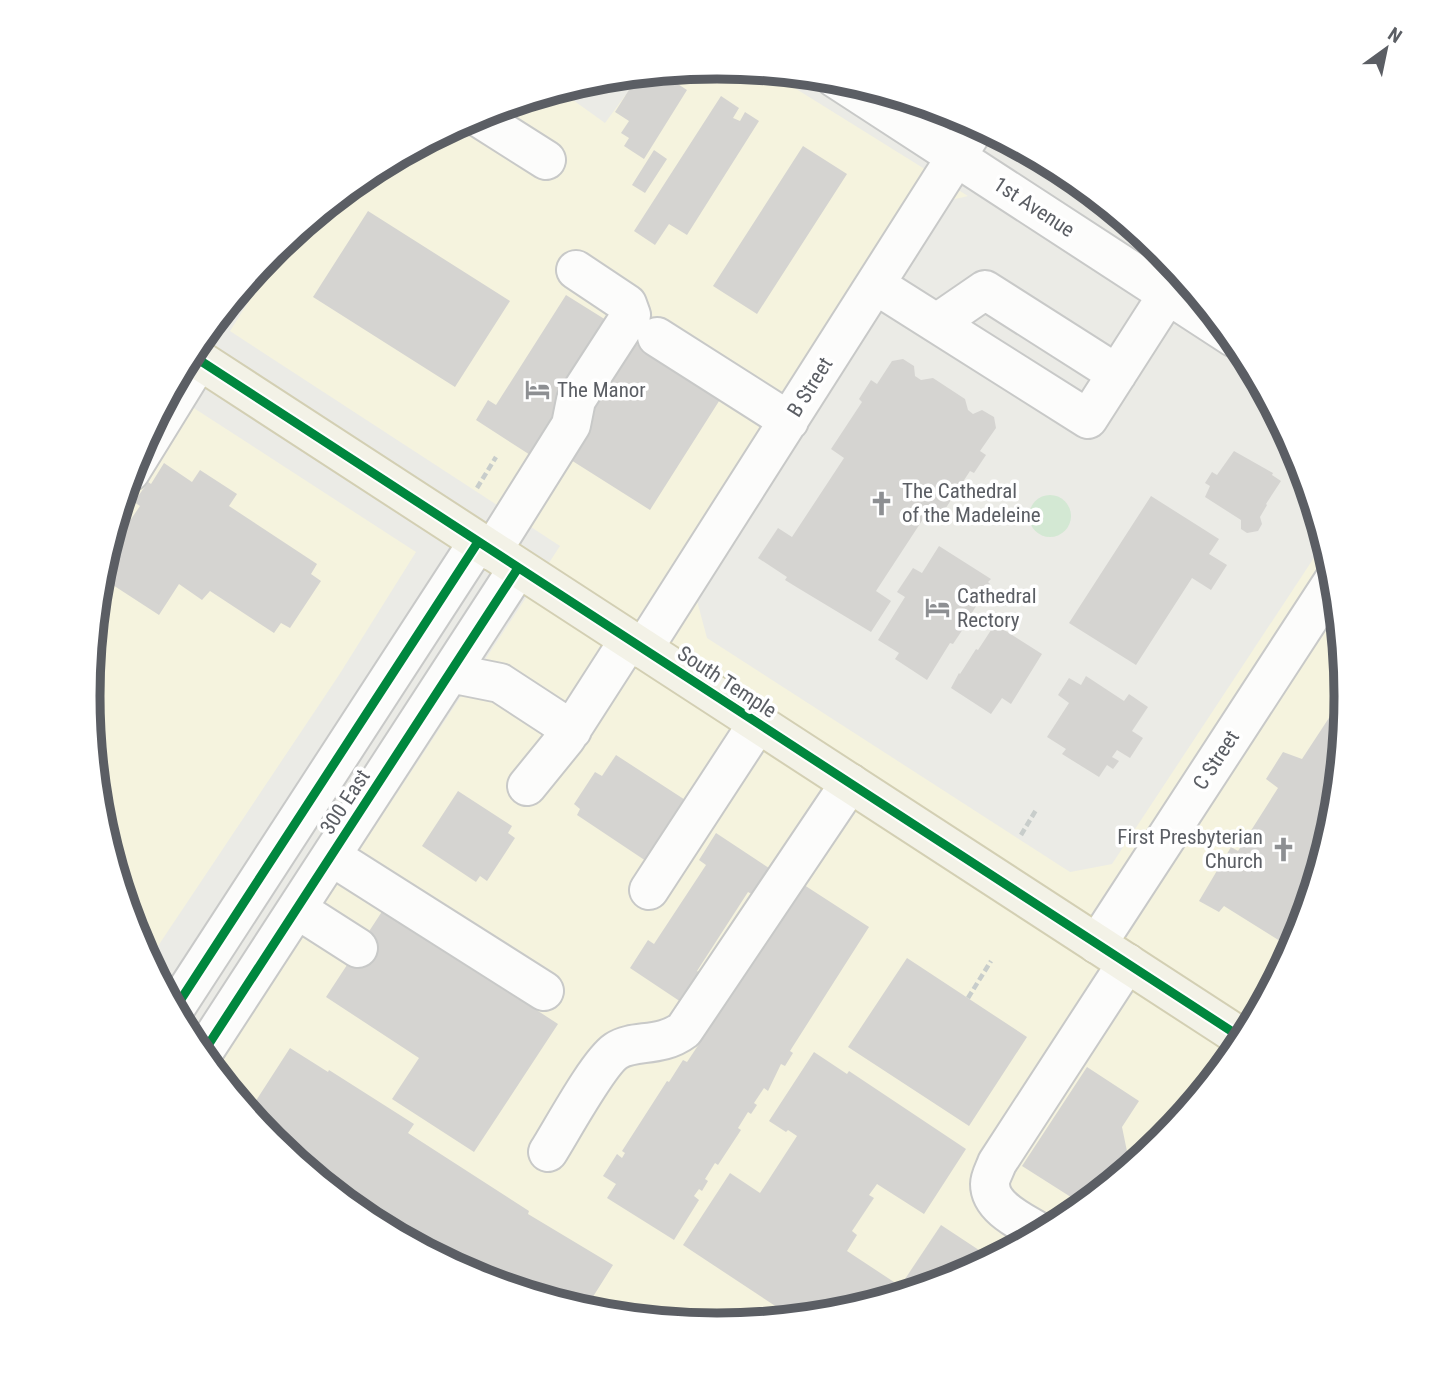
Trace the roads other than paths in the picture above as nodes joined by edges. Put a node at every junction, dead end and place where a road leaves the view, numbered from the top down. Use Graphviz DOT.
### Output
graph roads {
  1 [pos="864,97"];
  2 [pos="487,124"];
  3 [pos="971,133"];
  4 [pos="956,157"];
  5 [pos="546,160"];
  6 [pos="576,270"];
  7 [pos="876,285"];
  8 [pos="1168,294"];
  9 [pos="1209,321"];
  10 [pos="937,323"];
  11 [pos="657,337"];
  12 [pos="199,361"];
  13 [pos="1117,373"];
  14 [pos="789,421"];
  15 [pos="496,554"];
  16 [pos="1326,594"];
  17 [pos="636,644"];
  18 [pos="450,673"];
  19 [pos="758,723"];
  20 [pos="572,730"];
  21 [pos="850,783"];
  22 [pos="527,786"];
  23 [pos="331,856"];
  24 [pos="649,890"];
  25 [pos="297,909"];
  26 [pos="358,948"];
  27 [pos="1112,953"];
  28 [pos="544,991"];
  29 [pos="181,1001"];
  30 [pos="1235,1033"];
  31 [pos="208,1046"];
  32 [pos="548,1152"];
  33 [pos="1032,1227"];
  1 -- 4 [label="street, 1st Avenue"];
  2 -- 5 [label="street"];
  3 -- 4 [label="street, B Street"];
  4 -- 7 [label="street, B Street"];
  4 -- 8 [label="street, 1st Avenue"];
  6 -- 15 [label="street"];
  7 -- 10 [label="street"];
  7 -- 14 [label="street, B Street"];
  8 -- 9 [label="street, 1st Avenue"];
  8 -- 13 [label="street"];
  10 -- 13 [label="street"];
  10 -- 13 [label="street"];
  11 -- 14 [label="street"];
  12 -- 15 [label="main road, South Temple"];
  14 -- 17 [label="street, B Street"];
  15 -- 17 [label="main road, South Temple"];
  15 -- 18 [label="street, 300 East"];
  15 -- 29 [label="street, 300 East"];
  16 -- 27 [label="street, C Street"];
  17 -- 19 [label="main road, South Temple"];
  17 -- 20 [label="street, B Street"];
  18 -- 20 [label="street"];
  18 -- 23 [label="street, 300 East"];
  19 -- 21 [label="main road, South Temple"];
  19 -- 24 [label="street"];
  20 -- 22 [label="street, B Street"];
  21 -- 27 [label="main road, South Temple"];
  21 -- 32 [label="street"];
  23 -- 25 [label="street, 300 East"];
  23 -- 28 [label="street"];
  25 -- 26 [label="street"];
  25 -- 31 [label="street, 300 East"];
  27 -- 30 [label="main road, South Temple"];
  27 -- 33 [label="street, C Street"];
}
